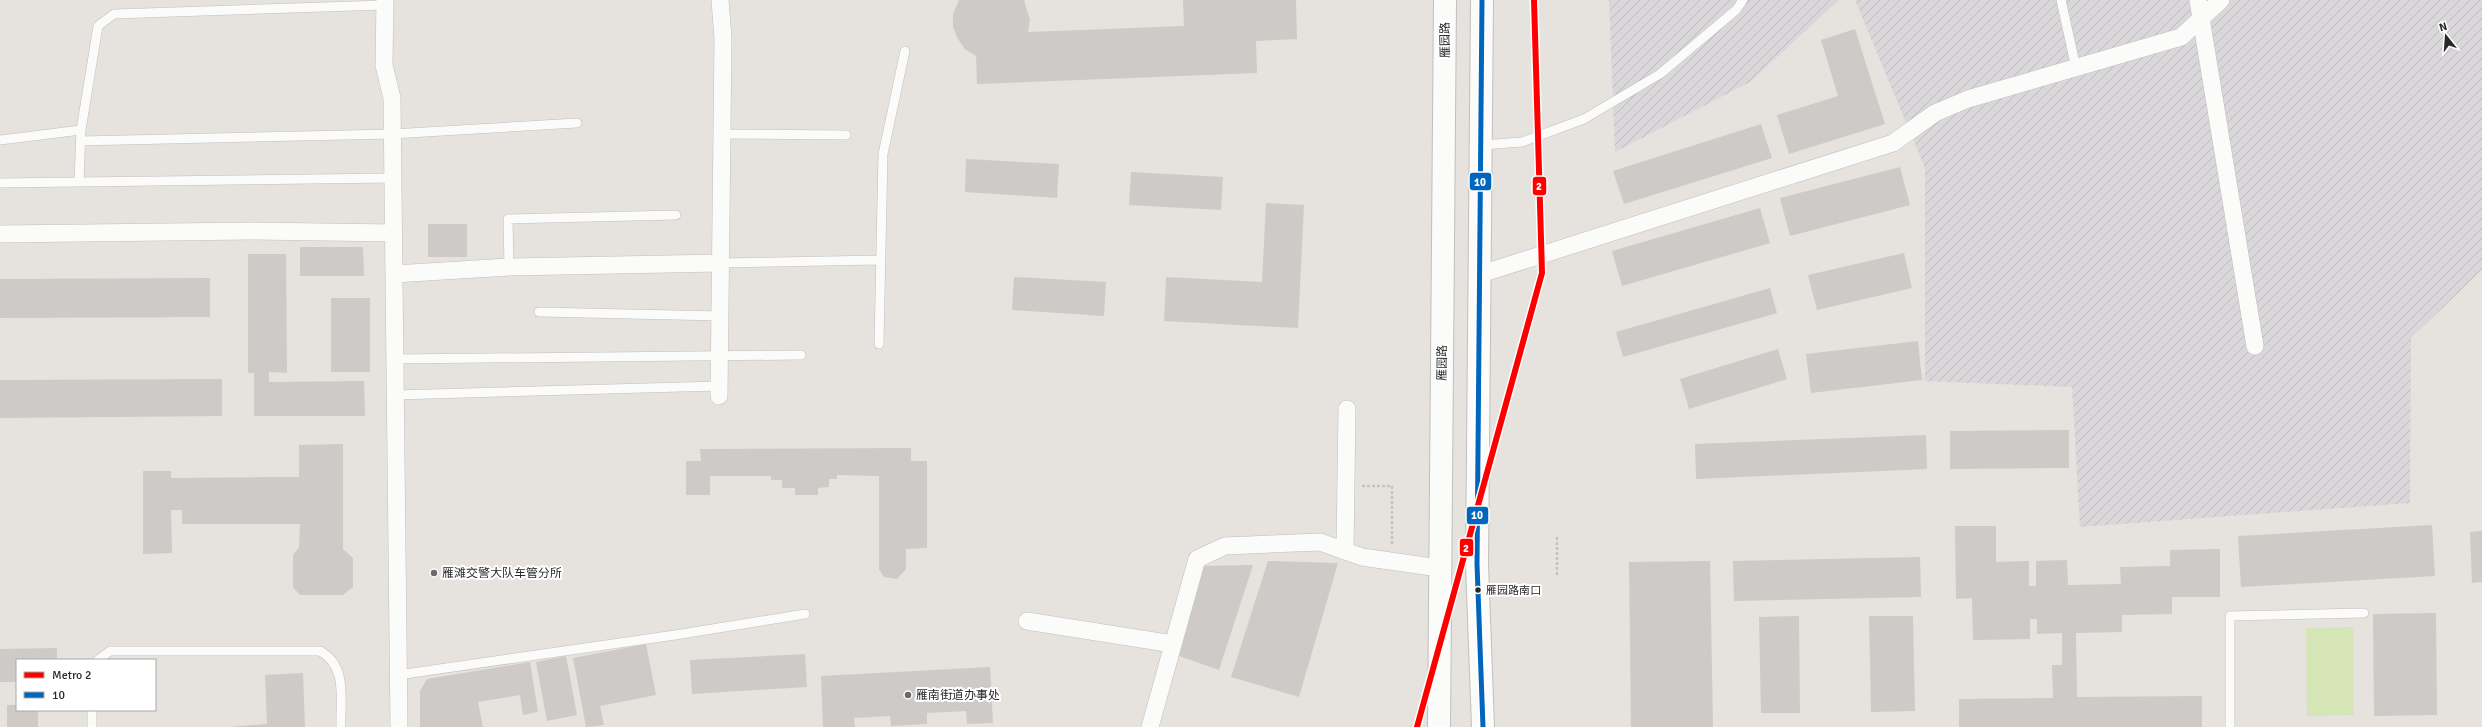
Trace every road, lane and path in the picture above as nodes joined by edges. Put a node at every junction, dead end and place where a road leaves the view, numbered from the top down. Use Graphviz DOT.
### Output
graph roads {
  1 [pos="720,0"];
  2 [pos="1444,0"];
  3 [pos="1482,0"];
  4 [pos="1743,0"];
  5 [pos="2061,0"];
  6 [pos="2198,0"];
  7 [pos="2221,0"];
  8 [pos="384,2"];
  9 [pos="2201,18"];
  10 [pos="905,51"];
  11 [pos="2076,68"];
  12 [pos="577,122"];
  13 [pos="81,130"];
  14 [pos="392,134"];
  15 [pos="723,134"];
  16 [pos="846,135"];
  17 [pos="0,140"];
  18 [pos="81,141"];
  19 [pos="1482,145"];
  20 [pos="393,178"];
  21 [pos="80,182"];
  22 [pos="0,183"];
  23 [pos="676,215"];
  24 [pos="394,233"];
  25 [pos="0,234"];
  26 [pos="879,260"];
  27 [pos="721,263"];
  28 [pos="509,266"];
  29 [pos="394,274"];
  30 [pos="1480,274"];
  31 [pos="539,312"];
  32 [pos="721,316"];
  33 [pos="879,344"];
  34 [pos="2255,346"];
  35 [pos="720,355"];
  36 [pos="801,355"];
  37 [pos="394,359"];
  38 [pos="719,391"];
  39 [pos="395,395"];
  40 [pos="1347,409"];
  41 [pos="1346,486"];
  42 [pos="1558,535"];
  43 [pos="1392,550"];
  44 [pos="1346,552"];
  45 [pos="1440,568"];
  46 [pos="1557,575"];
  47 [pos="2364,613"];
  48 [pos="805,614"];
  49 [pos="1027,621"];
  50 [pos="1173,644"];
  51 [pos="99,659"];
  52 [pos="398,675"];
  53 [pos="92,711"];
  54 [pos="92,727"];
  55 [pos="340,727"];
  56 [pos="399,727"];
  57 [pos="1150,727"];
  58 [pos="1439,727"];
  59 [pos="1483,727"];
  60 [pos="2230,727"];
  1 -- 15 [label="street"];
  2 -- 45 [label="main road, 雁园路"];
  3 -- 19 [label="main road"];
  4 -- 19 [label="lane"];
  5 -- 11 [label="lane"];
  6 -- 9 [label="street"];
  7 -- 9 [label="street"];
  8 -- 13 [label="lane"];
  8 -- 14 [label="street"];
  9 -- 11 [label="street"];
  9 -- 34 [label="street"];
  10 -- 26 [label="lane"];
  11 -- 30 [label="street"];
  12 -- 14 [label="lane"];
  13 -- 17 [label="lane"];
  13 -- 18 [label="lane"];
  14 -- 18 [label="lane"];
  14 -- 20 [label="street"];
  15 -- 16 [label="lane"];
  15 -- 27 [label="street"];
  18 -- 21 [label="lane"];
  19 -- 30 [label="main road"];
  20 -- 21 [label="lane"];
  20 -- 24 [label="street"];
  21 -- 22 [label="lane"];
  23 -- 28 [label="lane"];
  24 -- 25 [label="street"];
  24 -- 29 [label="street"];
  26 -- 27 [label="lane"];
  26 -- 33 [label="lane"];
  27 -- 28 [label="street"];
  27 -- 32 [label="street"];
  28 -- 29 [label="street"];
  29 -- 37 [label="street"];
  30 -- 59 [label="main road"];
  31 -- 32 [label="lane"];
  32 -- 35 [label="street"];
  35 -- 36 [label="lane"];
  35 -- 37 [label="lane"];
  35 -- 38 [label="street"];
  37 -- 39 [label="street"];
  38 -- 39 [label="lane"];
  39 -- 52 [label="street"];
  40 -- 41 [label="street"];
  41 -- 43 [label="path"];
  41 -- 44 [label="street"];
  42 -- 46 [label="path"];
  44 -- 45 [label="street"];
  44 -- 50 [label="street"];
  45 -- 58 [label="main road, 雁园路"];
  47 -- 60 [label="lane"];
  48 -- 52 [label="lane"];
  49 -- 50 [label="street"];
  50 -- 57 [label="street"];
  51 -- 55 [label="lane"];
  52 -- 56 [label="street"];
  53 -- 54 [label="lane"];
}
